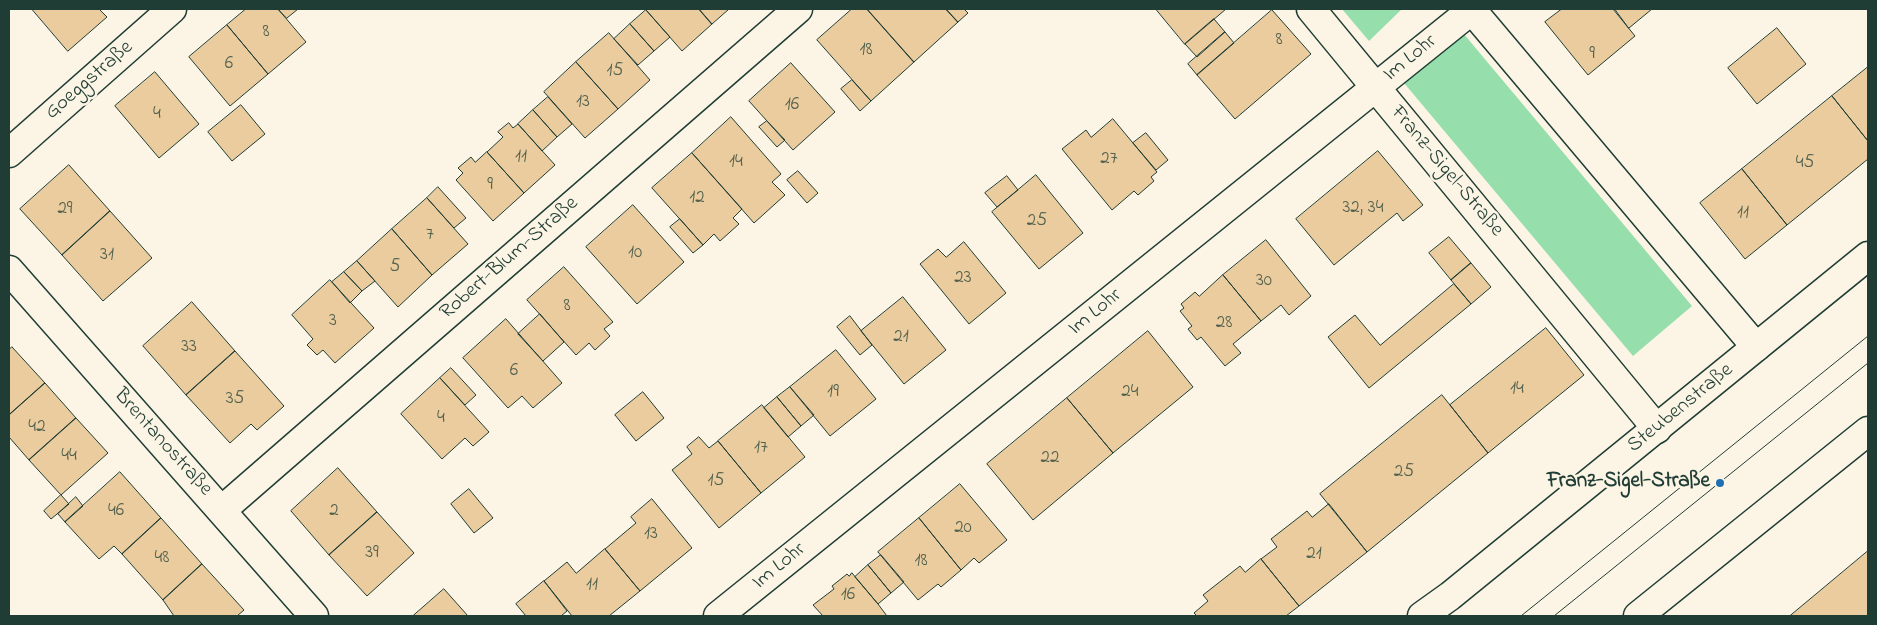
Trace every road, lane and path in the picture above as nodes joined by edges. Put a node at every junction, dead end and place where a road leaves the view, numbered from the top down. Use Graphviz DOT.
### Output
graph roads {
  1 [pos="172,9"];
  2 [pos="798,9"];
  3 [pos="1311,9"];
  4 [pos="1472,9"];
  5 [pos="1376,88"];
  6 [pos="9,153"];
  7 [pos="1868,256"];
  8 [pos="9,270"];
  9 [pos="1756,347"];
  10 [pos="1657,429"];
  11 [pos="1868,431"];
  12 [pos="222,510"];
  13 [pos="314,616"];
  14 [pos="718,616"];
  15 [pos="1422,616"];
  16 [pos="1638,616"];
  1 -- 6 [label="street, Goeggstraße"];
  2 -- 12 [label="street, Robert-Blum-Straße"];
  3 -- 5 [label="street, Franz-Sigel-Straße"];
  4 -- 5 [label="street, Im Lohr"];
  4 -- 9 [label="street"];
  5 -- 10 [label="street, Franz-Sigel-Straße"];
  5 -- 14 [label="street, Im Lohr"];
  7 -- 9 [label="street, Steubenstraße"];
  8 -- 12 [label="street, Brentanostraße"];
  9 -- 10 [label="street, Steubenstraße"];
  10 -- 15 [label="street, Steubenstraße"];
  11 -- 16 [label="street"];
  12 -- 13 [label="street, Brentanostraße"];
}
